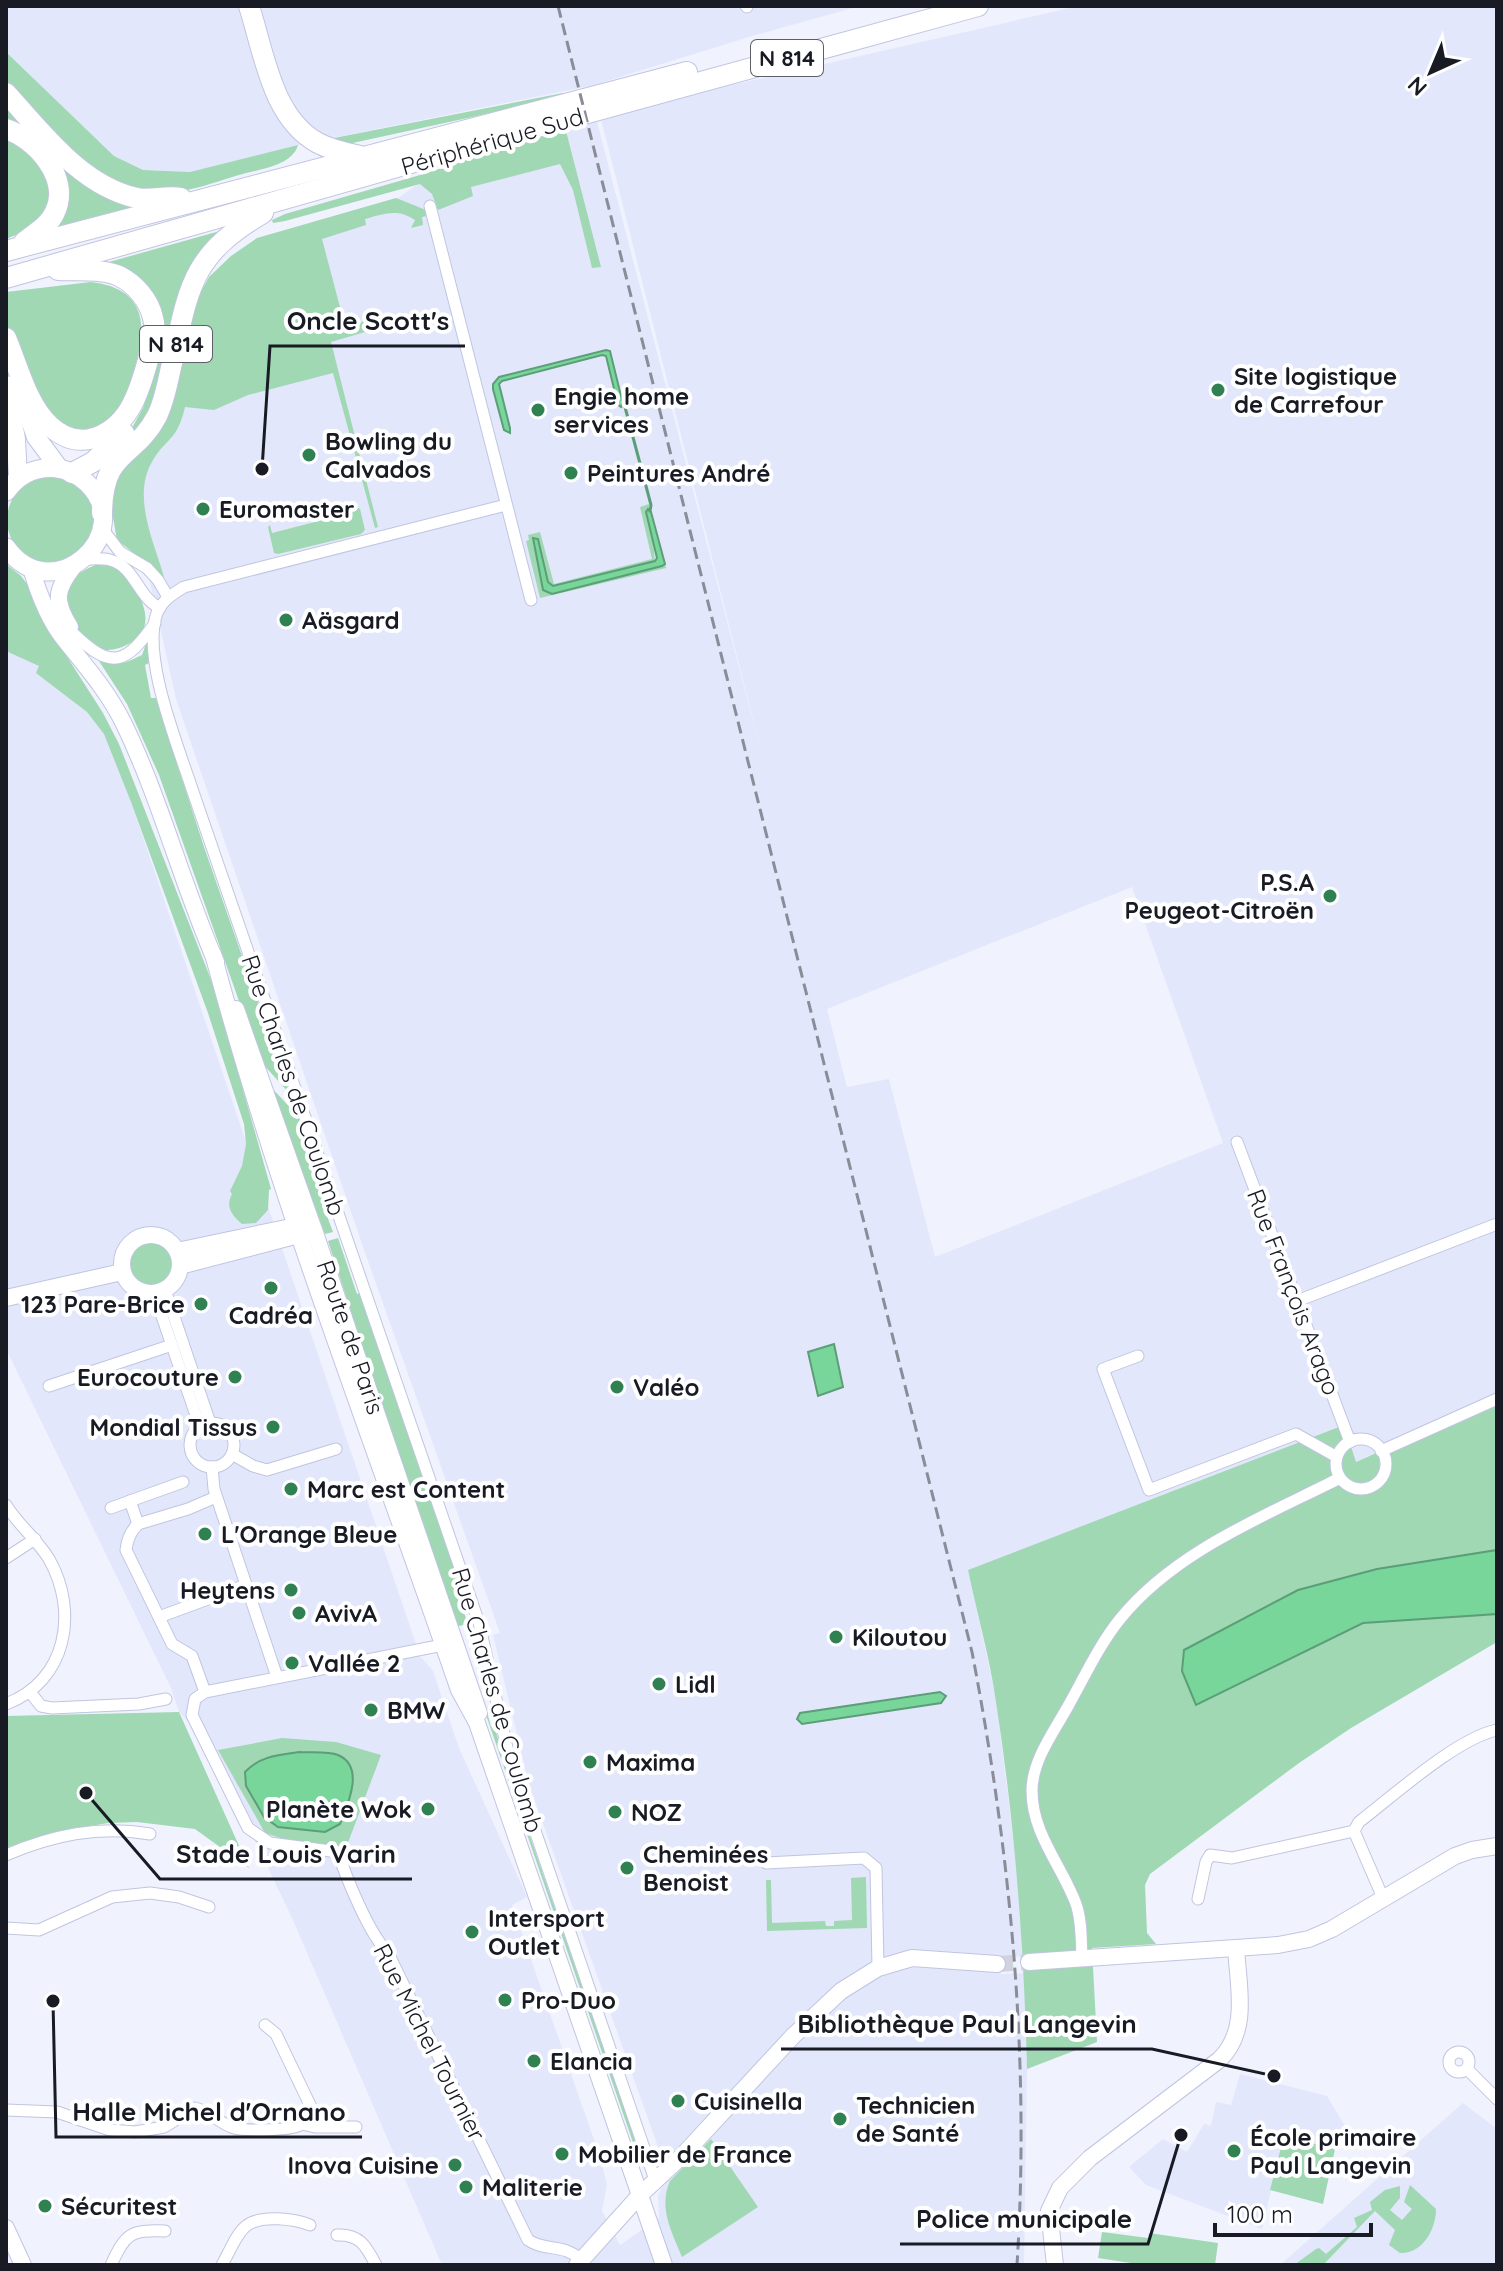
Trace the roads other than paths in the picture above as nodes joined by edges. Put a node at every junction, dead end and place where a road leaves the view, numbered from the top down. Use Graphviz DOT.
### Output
graph roads {
  1 [pos="249,6"];
  2 [pos="928,6"];
  3 [pos="978,6"];
  4 [pos="6,93"];
  5 [pos="6,129"];
  6 [pos="364,157"];
  7 [pos="286,200"];
  8 [pos="192,202"];
  9 [pos="430,206"];
  10 [pos="11,250"];
  11 [pos="38,270"];
  12 [pos="6,278"];
  13 [pos="6,338"];
  14 [pos="6,346"];
  15 [pos="6,385"];
  16 [pos="138,394"];
  17 [pos="66,470"];
  18 [pos="12,485"];
  19 [pos="506,505"];
  20 [pos="102,520"];
  21 [pos="6,547"];
  22 [pos="79,562"];
  23 [pos="31,568"];
  24 [pos="168,597"];
  25 [pos="531,600"];
  26 [pos="160,608"];
  27 [pos="155,623"];
  28 [pos="74,634"];
  29 [pos="80,655"];
  30 [pos="1237,1142"];
  31 [pos="1497,1224"];
  32 [pos="305,1228"];
  33 [pos="179,1258"];
  34 [pos="122,1272"];
  35 [pos="160,1291"];
  36 [pos="6,1298"];
  37 [pos="1297,1301"];
  38 [pos="172,1345"];
  39 [pos="1138,1356"];
  40 [pos="49,1386"];
  41 [pos="1497,1399"];
  42 [pos="205,1425"];
  43 [pos="1350,1442"];
  44 [pos="336,1449"];
  45 [pos="1381,1451"];
  46 [pos="232,1454"];
  47 [pos="1337,1457"];
  48 [pos="212,1467"];
  49 [pos="1340,1478"];
  50 [pos="183,1482"];
  51 [pos="216,1497"];
  52 [pos="130,1501"];
  53 [pos="6,1505"];
  54 [pos="111,1508"];
  55 [pos="138,1524"];
  56 [pos="35,1539"];
  57 [pos="6,1558"];
  58 [pos="246,1585"];
  59 [pos="159,1617"];
  60 [pos="443,1645"];
  61 [pos="460,1655"];
  62 [pos="277,1677"];
  63 [pos="30,1692"];
  64 [pos="205,1692"];
  65 [pos="166,1699"];
  66 [pos="6,1704"];
  67 [pos="477,1723"];
  68 [pos="1497,1730"];
  69 [pos="1354,1831"];
  70 [pos="150,1834"];
  71 [pos="1497,1846"];
  72 [pos="6,1855"];
  73 [pos="766,1863"];
  74 [pos="1383,1898"];
  75 [pos="1198,1899"];
  76 [pos="209,1907"];
  77 [pos="6,1928"];
  78 [pos="1236,1948"];
  79 [pos="1082,1958"];
  80 [pos="1029,1962"];
  81 [pos="997,1964"];
  82 [pos="878,1968"];
  83 [pos="265,2025"];
  84 [pos="1467,2069"];
  85 [pos="1497,2099"];
  86 [pos="6,2110"];
  87 [pos="302,2124"];
  88 [pos="356,2127"];
  89 [pos="655,2180"];
  90 [pos="640,2195"];
  91 [pos="310,2225"];
  92 [pos="6,2228"];
  93 [pos="165,2231"];
  94 [pos="337,2235"];
  95 [pos="579,2262"];
  96 [pos="23,2265"];
  97 [pos="111,2265"];
  98 [pos="222,2265"];
  99 [pos="376,2265"];
  100 [pos="664,2265"];
  101 [pos="1055,2265"];
  1 -- 6 [label="highway"];
  2 -- 6 [label="highway, Périphérique Sud / N 814"];
  3 -- 7 [label="highway, Périphérique Sud / N 814"];
  4 -- 8 [label="highway, N 814"];
  5 -- 10 [label="highway, N 814"];
  6 -- 8 [label="highway, Périphérique Sud / N 814"];
  7 -- 11 [label="highway, Périphérique Sud / N 814"];
  7 -- 20 [label="highway, N 814"];
  8 -- 10 [label="highway, Périphérique Sud / N 814"];
  9 -- 19 [label="street"];
  11 -- 12 [label="highway, Périphérique Sud / N 814"];
  11 -- 16 [label="highway, N 814"];
  13 -- 16 [label="highway, N 814"];
  14 -- 17 [label="main road"];
  15 -- 18 [label="main road"];
  16 -- 17 [label="highway, N 814"];
  17 -- 18 [label="main road"];
  17 -- 20 [label="main road"];
  19 -- 24 [label="street"];
  19 -- 25 [label="street"];
  20 -- 22 [label="main road"];
  20 -- 24 [label="street"];
  21 -- 23 [label="main road"];
  22 -- 23 [label="main road"];
  22 -- 26 [label="street"];
  22 -- 28 [label="main road, Route de Paris"];
  23 -- 29 [label="main road, Route de Paris"];
  24 -- 26 [label="street, Rue Charles de Coulomb"];
  26 -- 27 [label="street, Rue Charles de Coulomb"];
  27 -- 28 [label="street"];
  27 -- 89 [label="street, Rue Charles de Coulomb"];
  28 -- 29 [label="main road, Route de Paris"];
  29 -- 32 [label="main road, Route de Paris"];
  30 -- 37 [label="street, Rue François Arago"];
  31 -- 37 [label="street"];
  32 -- 33 [label="main road"];
  32 -- 60 [label="main road, Route de Paris"];
  32 -- 61 [label="main road, Route de Paris"];
  33 -- 34 [label="main road"];
  33 -- 35 [label="main road"];
  34 -- 35 [label="main road"];
  34 -- 36 [label="main road"];
  35 -- 38 [label="street"];
  35 -- 42 [label="street"];
  37 -- 43 [label="street, Rue François Arago"];
  38 -- 40 [label="street"];
  38 -- 42 [label="street"];
  39 -- 47 [label="street"];
  41 -- 45 [label="street"];
  42 -- 46 [label="street"];
  42 -- 48 [label="street"];
  43 -- 45 [label="street"];
  43 -- 47 [label="street"];
  44 -- 46 [label="street"];
  45 -- 49 [label="street"];
  46 -- 48 [label="street"];
  47 -- 49 [label="street"];
  48 -- 51 [label="street"];
  49 -- 79 [label="street"];
  50 -- 52 [label="street"];
  51 -- 55 [label="street"];
  51 -- 58 [label="street"];
  52 -- 54 [label="street"];
  52 -- 55 [label="street"];
  53 -- 56 [label="street"];
  55 -- 59 [label="street"];
  56 -- 57 [label="street"];
  56 -- 63 [label="street"];
  58 -- 59 [label="street"];
  58 -- 62 [label="street"];
  59 -- 64 [label="street"];
  60 -- 61 [label="street"];
  60 -- 62 [label="street"];
  60 -- 67 [label="main road, Route de Paris"];
  61 -- 67 [label="main road, Route de Paris"];
  62 -- 64 [label="street"];
  63 -- 65 [label="street"];
  63 -- 66 [label="street"];
  64 -- 95 [label="street, Rue Michel Tournier"];
  67 -- 90 [label="main road, Route de Paris"];
  68 -- 69 [label="street"];
  69 -- 74 [label="street"];
  69 -- 75 [label="street"];
  70 -- 72 [label="street"];
  71 -- 74 [label="main road"];
  73 -- 82 [label="street"];
  74 -- 78 [label="main road"];
  76 -- 77 [label="street"];
  78 -- 79 [label="main road"];
  78 -- 101 [label="main road"];
  79 -- 80 [label="main road"];
  81 -- 82 [label="main road"];
  82 -- 89 [label="main road"];
  83 -- 87 [label="street"];
  84 -- 85 [label="street"];
  86 -- 87 [label="street"];
  87 -- 88 [label="street"];
  89 -- 90 [label="main road"];
  90 -- 95 [label="main road"];
  90 -- 100 [label="main road, Route de Paris"];
  91 -- 98 [label="street"];
  92 -- 96 [label="main road"];
  93 -- 97 [label="street"];
  94 -- 99 [label="street"];
}
